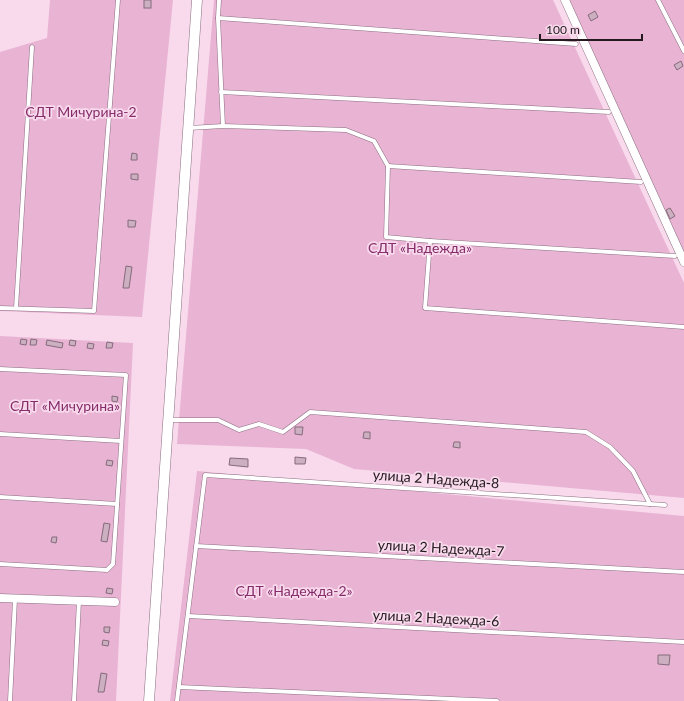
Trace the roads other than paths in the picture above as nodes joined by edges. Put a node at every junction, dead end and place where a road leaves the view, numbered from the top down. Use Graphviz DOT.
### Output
graph roads {
  1 [pos="118,0"];
  2 [pos="197,0"];
  3 [pos="219,0"];
  4 [pos="565,0"];
  5 [pos="658,0"];
  6 [pos="218,18"];
  7 [pos="576,44"];
  8 [pos="32,47"];
  9 [pos="684,51"];
  10 [pos="221,92"];
  11 [pos="609,112"];
  12 [pos="223,126"];
  13 [pos="188,128"];
  14 [pos="388,166"];
  15 [pos="641,182"];
  16 [pos="430,241"];
  17 [pos="674,256"];
  18 [pos="684,262"];
  19 [pos="0,308"];
  20 [pos="16,308"];
  21 [pos="684,327"];
  22 [pos="0,369"];
  23 [pos="169,420"];
  24 [pos="0,434"];
  25 [pos="121,441"];
  26 [pos="0,497"];
  27 [pos="117,504"];
  28 [pos="650,504"];
  29 [pos="665,505"];
  30 [pos="196,546"];
  31 [pos="0,564"];
  32 [pos="684,572"];
  33 [pos="0,598"];
  34 [pos="15,598"];
  35 [pos="79,601"];
  36 [pos="115,602"];
  37 [pos="188,616"];
  38 [pos="684,642"];
  39 [pos="179,687"];
  40 [pos="10,701"];
  41 [pos="74,701"];
  42 [pos="149,701"];
  43 [pos="177,701"];
  44 [pos="496,701"];
  1 -- 20 [label="lane"];
  2 -- 13 [label="street"];
  3 -- 6 [label="lane"];
  4 -- 18 [label="street"];
  5 -- 9 [label="lane"];
  6 -- 7 [label="lane"];
  6 -- 10 [label="lane"];
  8 -- 20 [label="lane"];
  10 -- 11 [label="lane"];
  10 -- 12 [label="lane"];
  12 -- 13 [label="lane"];
  12 -- 14 [label="lane"];
  13 -- 23 [label="street"];
  14 -- 15 [label="lane"];
  14 -- 16 [label="lane"];
  16 -- 17 [label="lane"];
  16 -- 21 [label="lane"];
  19 -- 20 [label="lane"];
  22 -- 25 [label="lane"];
  23 -- 28 [label="lane"];
  23 -- 42 [label="street"];
  24 -- 25 [label="lane"];
  25 -- 27 [label="lane"];
  26 -- 27 [label="lane"];
  27 -- 31 [label="lane"];
  28 -- 29 [label="lane, улица 2 Надежда-8"];
  28 -- 30 [label="lane, улица 2 Надежда-8"];
  30 -- 32 [label="lane, улица 2 Надежда-7"];
  30 -- 37 [label="lane"];
  33 -- 34 [label="street"];
  34 -- 35 [label="street"];
  34 -- 40 [label="lane"];
  35 -- 36 [label="street"];
  35 -- 41 [label="lane"];
  37 -- 38 [label="lane, улица 2 Надежда-6"];
  37 -- 39 [label="lane"];
  39 -- 43 [label="lane"];
  39 -- 44 [label="lane"];
}
